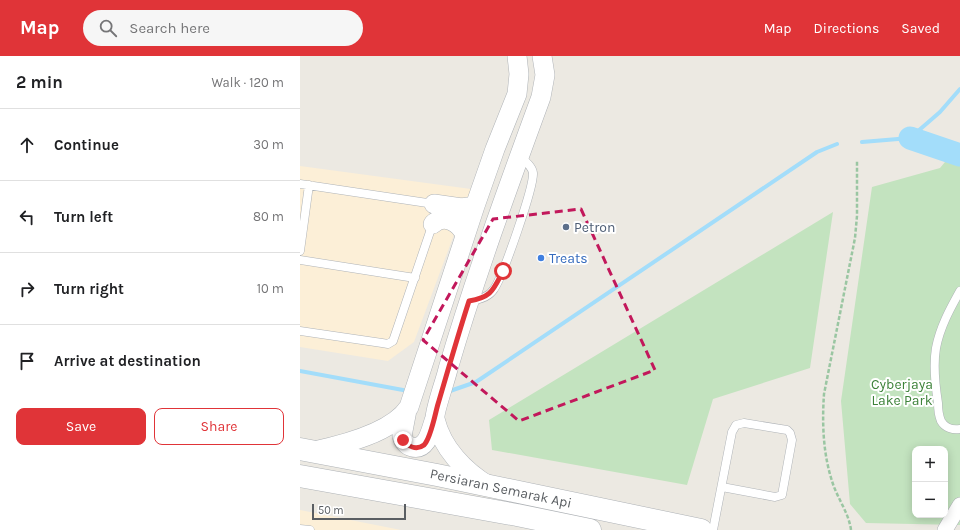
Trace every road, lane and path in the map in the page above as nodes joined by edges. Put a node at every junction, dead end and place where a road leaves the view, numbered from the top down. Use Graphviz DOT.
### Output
graph roads {
  1 [pos="517,56"];
  2 [pos="542,56"];
  3 [pos="857,161"];
  4 [pos="300,184"];
  5 [pos="309,185"];
  6 [pos="434,204"];
  7 [pos="475,206"];
  8 [pos="433,224"];
  9 [pos="465,235"];
  10 [pos="300,251"];
  11 [pos="300,260"];
  12 [pos="415,278"];
  13 [pos="960,291"];
  14 [pos="300,331"];
  15 [pos="407,410"];
  16 [pos="435,418"];
  17 [pos="960,428"];
  18 [pos="306,450"];
  19 [pos="300,476"];
  20 [pos="489,486"];
  21 [pos="722,487"];
  22 [pos="960,505"];
  23 [pos="300,529"];
  24 [pos="310,530"];
  25 [pos="590,530"];
  26 [pos="701,530"];
  27 [pos="713,530"];
  28 [pos="851,530"];
  29 [pos="945,530"];
  1 -- 7 [label="street"];
  2 -- 16 [label="street"];
  3 -- 28 [label="path"];
  4 -- 5 [label="lane"];
  5 -- 6 [label="lane"];
  5 -- 10 [label="lane"];
  6 -- 7 [label="street"];
  6 -- 8 [label="lane"];
  7 -- 9 [label="street"];
  8 -- 9 [label="street"];
  8 -- 12 [label="lane"];
  9 -- 15 [label="street"];
  11 -- 12 [label="lane"];
  12 -- 14 [label="lane"];
  13 -- 17 [label="lane"];
  15 -- 16 [label="street"];
  15 -- 18 [label="street"];
  16 -- 20 [label="street"];
  18 -- 20 [label="main road, Persiaran Semarak Api"];
  19 -- 25 [label="main road, Persiaran Semarak Api"];
  20 -- 26 [label="main road, Persiaran Semarak Api"];
  21 -- 21 [label="lane"];
  21 -- 27 [label="lane"];
  22 -- 29 [label="street"];
  23 -- 24 [label="lane"];
}
